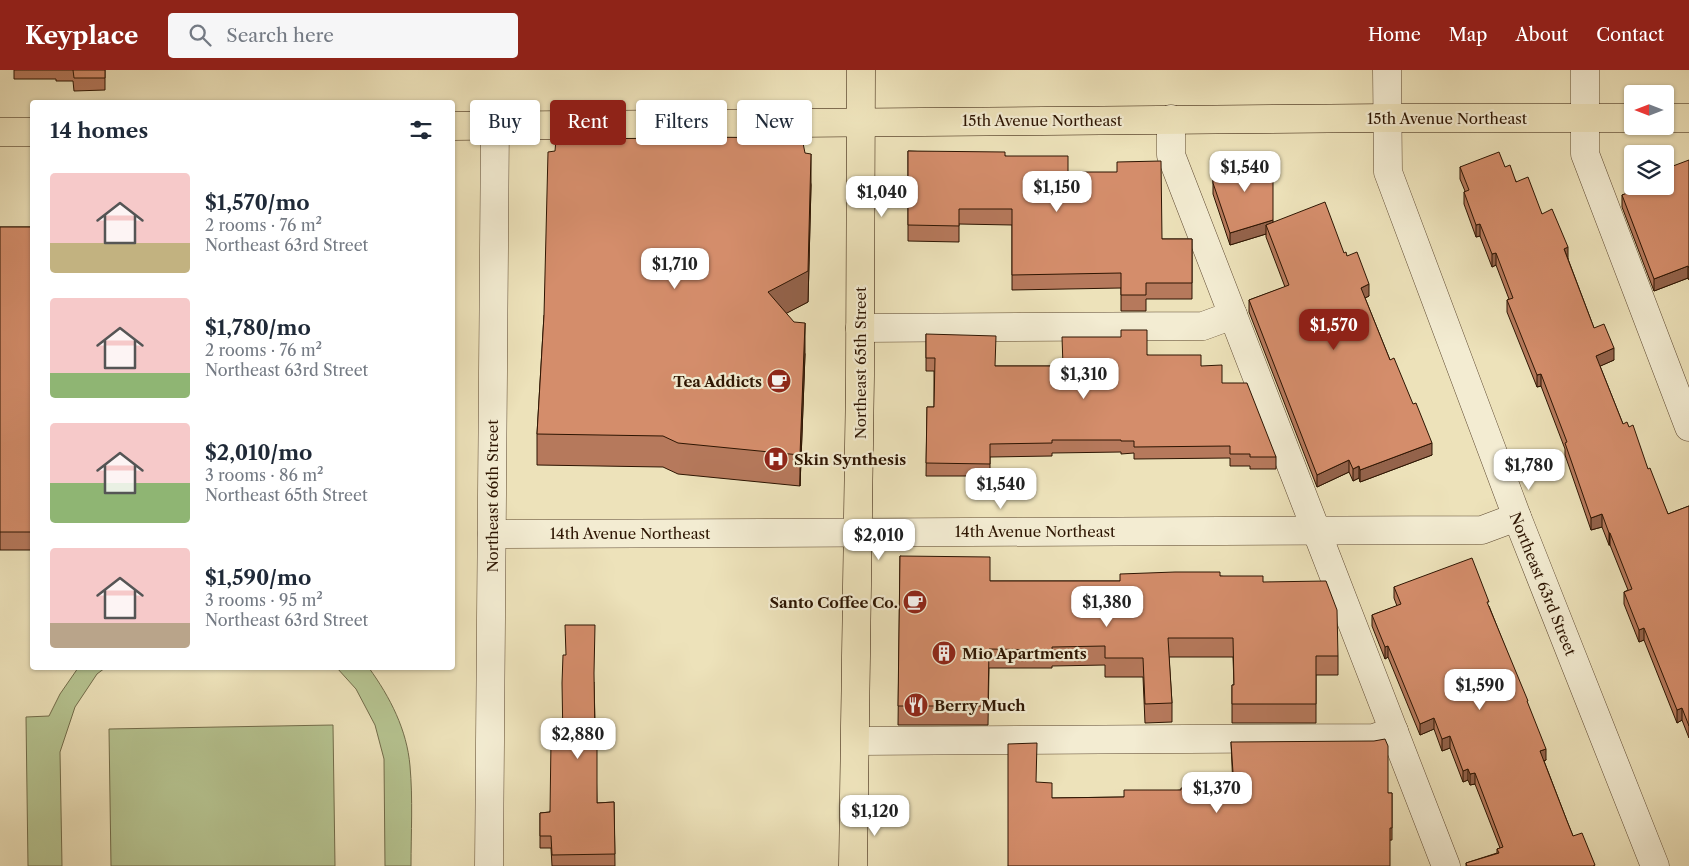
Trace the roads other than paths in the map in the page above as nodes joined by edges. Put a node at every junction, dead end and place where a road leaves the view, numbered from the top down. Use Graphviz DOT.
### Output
graph roads {
  1 [pos="861,70"];
  2 [pos="1388,70"];
  3 [pos="1585,70"];
  4 [pos="1388,118"];
  5 [pos="1585,118"];
  6 [pos="1624,118"];
  7 [pos="1674,118"];
  8 [pos="1689,118"];
  9 [pos="1171,120"];
  10 [pos="862,122"];
  11 [pos="540,125"];
  12 [pos="455,126"];
  13 [pos="470,126"];
  14 [pos="0,132"];
  15 [pos="30,132"];
  16 [pos="495,145"];
  17 [pos="1233,315"];
  18 [pos="860,328"];
  19 [pos="1689,427"];
  20 [pos="1517,517"];
  21 [pos="1316,530"];
  22 [pos="858,532"];
  23 [pos="492,534"];
  24 [pos="1394,731"];
  25 [pos="856,741"];
  26 [pos="489,866"];
  27 [pos="853,866"];
  28 [pos="1446,866"];
  29 [pos="1655,866"];
  1 -- 10 [label="main road, Northeast 65th Street"];
  2 -- 4 [label="street, Northeast 63rd Street"];
  3 -- 5 [label="street"];
  4 -- 5 [label="main road, 15th Avenue Northeast"];
  4 -- 9 [label="main road, 15th Avenue Northeast"];
  4 -- 20 [label="street, Northeast 63rd Street"];
  5 -- 6 [label="main road, 15th Avenue Northeast"];
  5 -- 19 [label="street"];
  7 -- 8 [label="main road"];
  9 -- 10 [label="main road, 15th Avenue Northeast"];
  9 -- 17 [label="street"];
  10 -- 11 [label="main road, 15th Avenue Northeast"];
  10 -- 18 [label="main road, Northeast 65th Street"];
  12 -- 13 [label="main road, 15th Avenue Northeast"];
  14 -- 15 [label="main road"];
  16 -- 23 [label="street, Northeast 66th Street"];
  17 -- 18 [label="street"];
  17 -- 21 [label="street"];
  18 -- 22 [label="main road, Northeast 65th Street"];
  20 -- 21 [label="street, 14th Avenue Northeast"];
  20 -- 29 [label="street, Northeast 63rd Street"];
  21 -- 22 [label="street, 14th Avenue Northeast"];
  21 -- 24 [label="street"];
  22 -- 23 [label="street, 14th Avenue Northeast"];
  22 -- 25 [label="main road, Northeast 65th Street"];
  23 -- 26 [label="street, Northeast 66th Street"];
  24 -- 25 [label="street"];
  24 -- 28 [label="street"];
  25 -- 27 [label="main road, Northeast 65th Street"];
}
